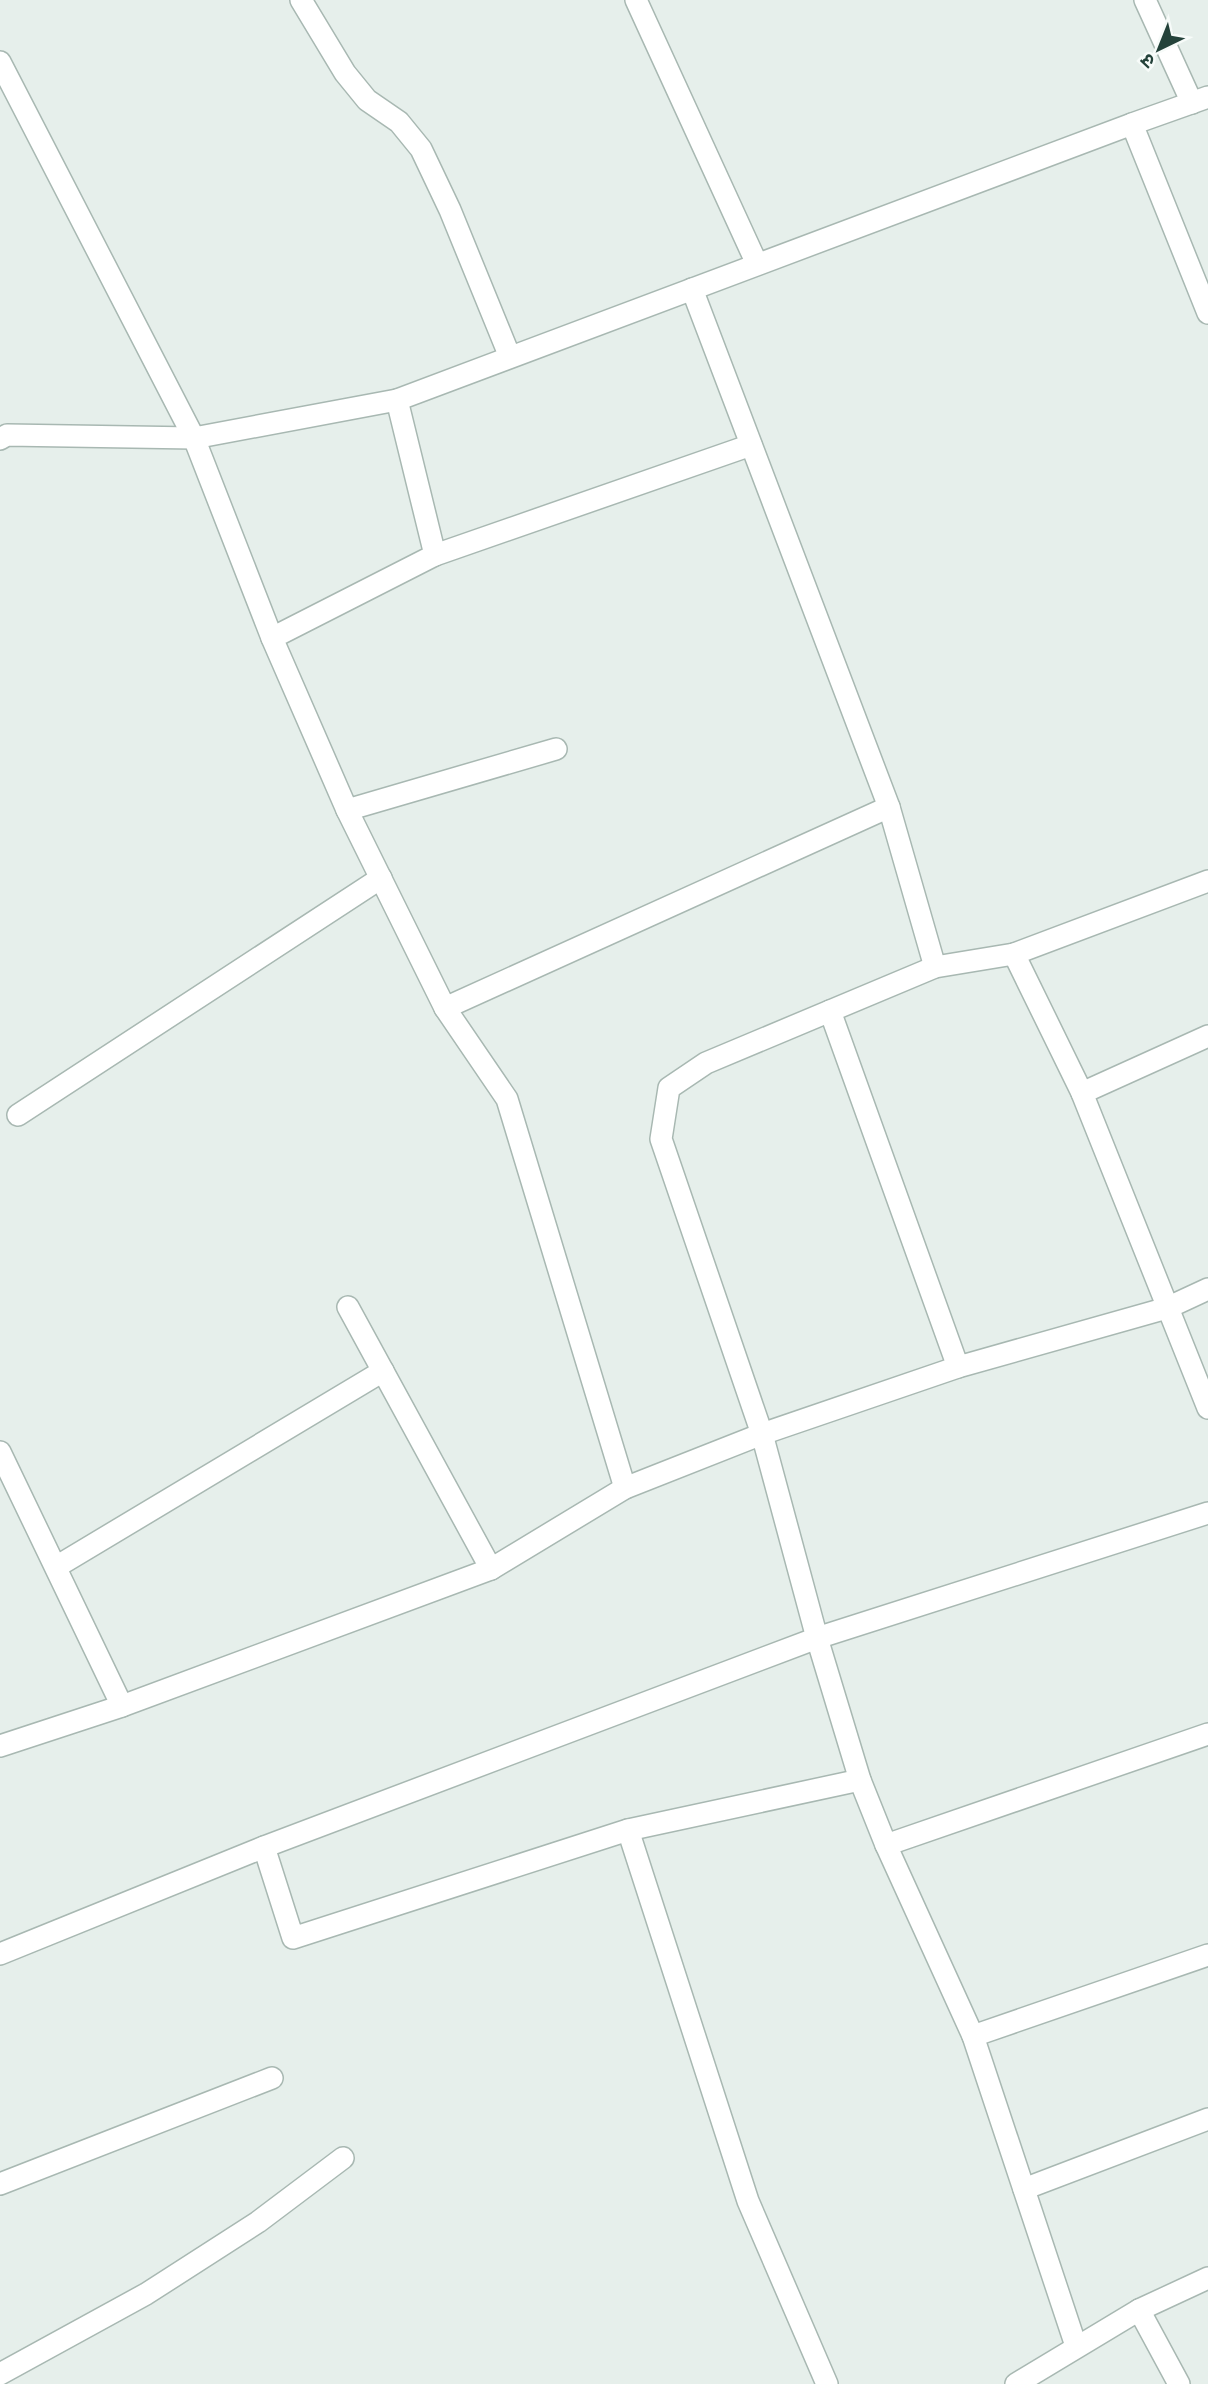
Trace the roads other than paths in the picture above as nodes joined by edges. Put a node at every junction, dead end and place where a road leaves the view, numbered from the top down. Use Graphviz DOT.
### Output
graph roads {
  1 [pos="301,0"];
  2 [pos="636,0"];
  3 [pos="1145,0"];
  4 [pos="0,62"];
  5 [pos="1200,100"];
  6 [pos="1132,124"];
  7 [pos="757,264"];
  8 [pos="692,289"];
  9 [pos="1208,313"];
  10 [pos="510,357"];
  11 [pos="397,400"];
  12 [pos="194,438"];
  13 [pos="0,439"];
  14 [pos="751,445"];
  15 [pos="435,555"];
  16 [pos="272,638"];
  17 [pos="556,749"];
  18 [pos="889,807"];
  19 [pos="347,810"];
  20 [pos="381,878"];
  21 [pos="1208,881"];
  22 [pos="1014,954"];
  23 [pos="935,967"];
  24 [pos="445,1009"];
  25 [pos="830,1011"];
  26 [pos="1208,1036"];
  27 [pos="1082,1093"];
  28 [pos="18,1115"];
  29 [pos="1208,1289"];
  30 [pos="348,1307"];
  31 [pos="1167,1308"];
  32 [pos="958,1367"];
  33 [pos="383,1371"];
  34 [pos="1208,1408"];
  35 [pos="762,1434"];
  36 [pos="0,1452"];
  37 [pos="625,1488"];
  38 [pos="1208,1513"];
  39 [pos="56,1567"];
  40 [pos="491,1569"];
  41 [pos="817,1638"];
  42 [pos="122,1706"];
  43 [pos="1208,1734"];
  44 [pos="0,1746"];
  45 [pos="860,1780"];
  46 [pos="628,1830"];
  47 [pos="886,1845"];
  48 [pos="264,1847"];
  49 [pos="0,1954"];
  50 [pos="1208,1955"];
  51 [pos="973,2036"];
  52 [pos="272,2078"];
  53 [pos="1208,2119"];
  54 [pos="343,2158"];
  55 [pos="0,2184"];
  56 [pos="1024,2189"];
  57 [pos="1208,2278"];
  58 [pos="1139,2310"];
  59 [pos="1076,2346"];
  60 [pos="0,2374"];
  61 [pos="827,2384"];
  62 [pos="1016,2384"];
  63 [pos="1179,2384"];
  1 -- 10 [label="street"];
  2 -- 7 [label="street"];
  3 -- 5 [label="street"];
  4 -- 12 [label="street"];
  5 -- 6 [label="street"];
  6 -- 7 [label="street"];
  6 -- 9 [label="street"];
  7 -- 8 [label="street"];
  8 -- 10 [label="street"];
  8 -- 14 [label="street"];
  10 -- 11 [label="street"];
  11 -- 12 [label="street"];
  11 -- 15 [label="street"];
  12 -- 13 [label="street"];
  12 -- 16 [label="street"];
  14 -- 15 [label="street"];
  14 -- 18 [label="street"];
  15 -- 16 [label="street"];
  16 -- 19 [label="street"];
  17 -- 19 [label="street"];
  18 -- 23 [label="street"];
  18 -- 24 [label="street"];
  19 -- 20 [label="street"];
  20 -- 24 [label="street"];
  20 -- 28 [label="street"];
  21 -- 22 [label="street"];
  22 -- 23 [label="street"];
  22 -- 27 [label="street"];
  23 -- 25 [label="street"];
  24 -- 37 [label="street"];
  25 -- 32 [label="street"];
  25 -- 35 [label="street"];
  26 -- 27 [label="street"];
  27 -- 31 [label="street"];
  29 -- 31 [label="street"];
  30 -- 33 [label="street"];
  31 -- 32 [label="street"];
  31 -- 34 [label="street"];
  32 -- 35 [label="street"];
  33 -- 39 [label="street"];
  33 -- 40 [label="street"];
  35 -- 37 [label="street"];
  35 -- 41 [label="street"];
  36 -- 39 [label="street"];
  37 -- 40 [label="street"];
  38 -- 41 [label="street"];
  39 -- 42 [label="street"];
  40 -- 42 [label="street"];
  41 -- 45 [label="street"];
  41 -- 48 [label="street"];
  42 -- 44 [label="street"];
  43 -- 47 [label="street"];
  45 -- 46 [label="street"];
  45 -- 47 [label="street"];
  46 -- 48 [label="street"];
  46 -- 61 [label="street"];
  47 -- 51 [label="street"];
  48 -- 49 [label="street"];
  50 -- 51 [label="street"];
  51 -- 56 [label="street"];
  52 -- 55 [label="street"];
  53 -- 56 [label="street"];
  54 -- 60 [label="street"];
  56 -- 59 [label="street"];
  57 -- 58 [label="street"];
  58 -- 59 [label="street"];
  58 -- 63 [label="street"];
  59 -- 62 [label="street"];
}
